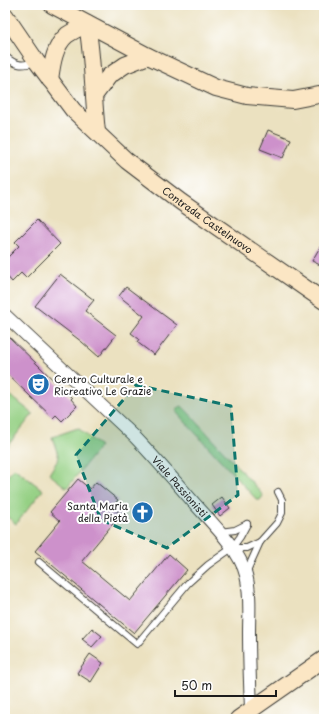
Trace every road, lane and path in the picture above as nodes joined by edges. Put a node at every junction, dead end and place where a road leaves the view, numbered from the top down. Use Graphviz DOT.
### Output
graph roads {
  1 [pos="52,5"];
  2 [pos="5,15"];
  3 [pos="87,24"];
  4 [pos="5,56"];
  5 [pos="148,56"];
  6 [pos="37,62"];
  7 [pos="50,80"];
  8 [pos="324,94"];
  9 [pos="94,96"];
  10 [pos="97,132"];
  11 [pos="324,301"];
  12 [pos="5,315"];
  13 [pos="278,492"];
  14 [pos="220,532"];
  15 [pos="260,542"];
  16 [pos="232,548"];
  17 [pos="39,562"];
  18 [pos="246,574"];
  19 [pos="324,659"];
  20 [pos="253,714"];
  21 [pos="238,719"];
  1 -- 3 [label="main road"];
  2 -- 6 [label="main road, Contrada Castelnuovo"];
  3 -- 5 [label="main road"];
  3 -- 7 [label="main road"];
  3 -- 9 [label="main road"];
  4 -- 6 [label="lane"];
  5 -- 8 [label="main road"];
  5 -- 9 [label="main road"];
  6 -- 7 [label="main road, Contrada Castelnuovo"];
  7 -- 10 [label="main road, Contrada Castelnuovo"];
  9 -- 10 [label="main road"];
  10 -- 11 [label="main road, Contrada Castelnuovo"];
  12 -- 14 [label="street, Viale Passionisti"];
  13 -- 15 [label="lane"];
  14 -- 16 [label="street, Viale Passionisti"];
  14 -- 16 [label="lane"];
  15 -- 16 [label="lane"];
  15 -- 18 [label="lane"];
  16 -- 17 [label="lane"];
  16 -- 18 [label="street, Viale Passionisti"];
  18 -- 20 [label="street, Viale Passionisti"];
  19 -- 20 [label="main road"];
  20 -- 21 [label="main road"];
}
